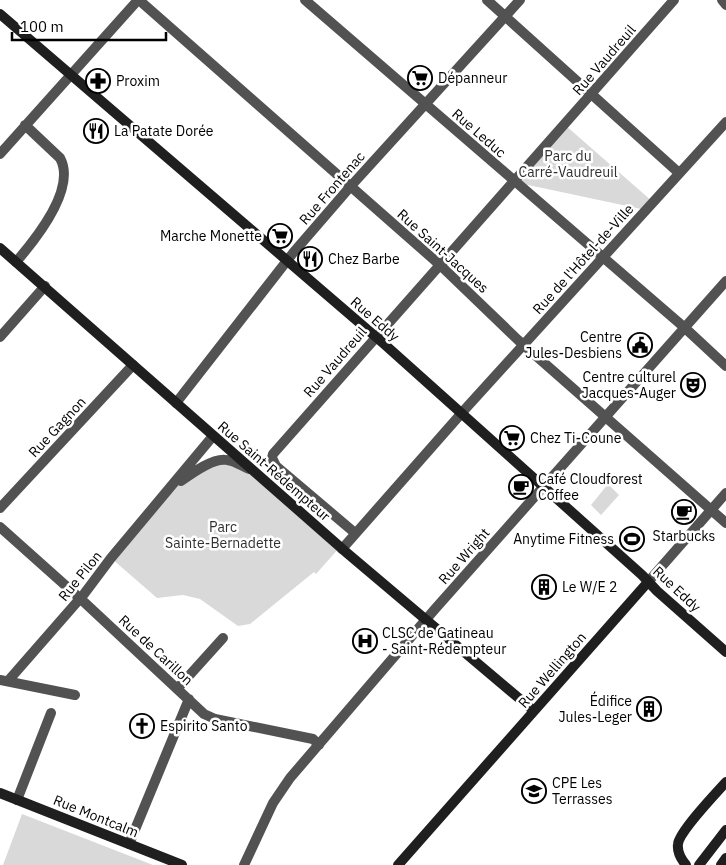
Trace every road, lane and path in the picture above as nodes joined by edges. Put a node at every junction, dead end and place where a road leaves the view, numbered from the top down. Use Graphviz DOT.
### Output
graph roads {
  1 [pos="139,0"];
  2 [pos="306,0"];
  3 [pos="487,0"];
  4 [pos="520,0"];
  5 [pos="674,0"];
  6 [pos="722,0"];
  7 [pos="726,5"];
  8 [pos="0,14"];
  9 [pos="505,16"];
  10 [pos="70,75"];
  11 [pos="592,94"];
  12 [pos="426,105"];
  13 [pos="726,122"];
  14 [pos="26,125"];
  15 [pos="0,154"];
  16 [pos="679,173"];
  17 [pos="514,182"];
  18 [pos="350,187"];
  19 [pos="0,248"];
  20 [pos="603,258"];
  21 [pos="286,261"];
  22 [pos="16,262"];
  23 [pos="440,265"];
  24 [pos="726,281"];
  25 [pos="44,286"];
  26 [pos="685,328"];
  27 [pos="0,337"];
  28 [pos="376,337"];
  29 [pos="524,344"];
  30 [pos="133,365"];
  31 [pos="726,366"];
  32 [pos="176,404"];
  33 [pos="462,413"];
  34 [pos="605,417"];
  35 [pos="212,436"];
  36 [pos="251,470"];
  37 [pos="544,486"];
  38 [pos="172,487"];
  39 [pos="726,493"];
  40 [pos="0,508"];
  41 [pos="711,510"];
  42 [pos="726,523"];
  43 [pos="0,527"];
  44 [pos="355,533"];
  45 [pos="342,549"];
  46 [pos="648,582"];
  47 [pos="80,599"];
  48 [pos="426,619"];
  49 [pos="223,638"];
  50 [pos="726,652"];
  51 [pos="4,680"];
  52 [pos="177,689"];
  53 [pos="74,695"];
  54 [pos="188,699"];
  55 [pos="534,711"];
  56 [pos="51,713"];
  57 [pos="319,745"];
  58 [pos="726,782"];
  59 [pos="0,793"];
  60 [pos="17,800"];
  61 [pos="726,830"];
  62 [pos="130,844"];
  63 [pos="726,858"];
  64 [pos="182,865"];
  65 [pos="244,865"];
  66 [pos="398,865"];
  67 [pos="686,865"];
  68 [pos="699,865"];
  69 [pos="721,865"];
  1 -- 10 [label="street"];
  1 -- 18 [label="street, Rue Saint-Jacques"];
  2 -- 12 [label="street, Rue Leduc"];
  3 -- 9 [label="street"];
  4 -- 9 [label="street, Rue Frontenac"];
  5 -- 11 [label="street, Rue Vaudreuil"];
  6 -- 7 [label="street"];
  8 -- 10 [label="main road, Rue Eddy"];
  9 -- 11 [label="street"];
  9 -- 12 [label="street, Rue Frontenac"];
  10 -- 14 [label="street"];
  10 -- 21 [label="main road, Rue Eddy"];
  11 -- 16 [label="street"];
  11 -- 17 [label="street, Rue Vaudreuil"];
  12 -- 17 [label="street, Rue Leduc"];
  12 -- 18 [label="street, Rue Frontenac"];
  13 -- 16 [label="street, Rue de l'Hôtel-de-Ville"];
  14 -- 15 [label="street"];
  14 -- 22 [label="street"];
  16 -- 20 [label="street, Rue de l'Hôtel-de-Ville"];
  17 -- 20 [label="street, Rue Leduc"];
  17 -- 23 [label="street, Rue Vaudreuil"];
  18 -- 21 [label="street, Rue Frontenac"];
  18 -- 23 [label="street, Rue Saint-Jacques"];
  19 -- 22 [label="main road, Rue Saint-Rédempteur"];
  20 -- 26 [label="street, Rue Leduc"];
  20 -- 29 [label="street, Rue de l'Hôtel-de-Ville"];
  21 -- 28 [label="main road, Rue Eddy"];
  21 -- 32 [label="street, Rue Frontenac"];
  22 -- 25 [label="main road, Rue Saint-Rédempteur"];
  23 -- 28 [label="street, Rue Vaudreuil"];
  23 -- 29 [label="street, Rue Saint-Jacques"];
  24 -- 26 [label="street, Rue Wright"];
  25 -- 27 [label="street"];
  25 -- 30 [label="main road, Rue Saint-Rédempteur"];
  26 -- 31 [label="street, Rue Leduc"];
  26 -- 34 [label="street, Rue Wright"];
  28 -- 33 [label="main road, Rue Eddy"];
  28 -- 44 [label="street, Rue Vaudreuil"];
  29 -- 33 [label="street, Rue de l'Hôtel-de-Ville"];
  29 -- 34 [label="street, Rue Saint-Jacques"];
  30 -- 32 [label="main road, Rue Saint-Rédempteur"];
  30 -- 40 [label="street, Rue Gagnon"];
  32 -- 35 [label="main road, Rue Saint-Rédempteur"];
  33 -- 37 [label="main road, Rue Eddy"];
  33 -- 44 [label="street, Rue de l'Hôtel-de-Ville"];
  34 -- 37 [label="street, Rue Wright"];
  34 -- 41 [label="street, Rue Saint-Jacques"];
  35 -- 36 [label="main road, Rue Saint-Rédempteur"];
  35 -- 38 [label="street, Rue Pilon"];
  36 -- 38 [label="street, Rue Pilon"];
  36 -- 45 [label="main road, Rue Saint-Rédempteur"];
  37 -- 46 [label="main road, Rue Eddy"];
  37 -- 48 [label="street, Rue Wright"];
  38 -- 47 [label="street, Rue Pilon"];
  39 -- 41 [label="street, Rue Wellington"];
  41 -- 42 [label="street, Rue Saint-Jacques"];
  41 -- 46 [label="street, Rue Wellington"];
  43 -- 47 [label="street, Rue de Carillon"];
  44 -- 45 [label="street, Rue de l'Hôtel-de-Ville"];
  45 -- 48 [label="main road, Rue Saint-Rédempteur"];
  46 -- 50 [label="main road, Rue Eddy"];
  46 -- 55 [label="main road, Rue Wellington"];
  47 -- 51 [label="street, Rue Pilon"];
  47 -- 52 [label="street, Rue de Carillon"];
  48 -- 55 [label="main road, Rue Saint-Rédempteur"];
  48 -- 57 [label="street, Rue Wright"];
  49 -- 52 [label="street"];
  51 -- 53 [label="street"];
  52 -- 54 [label="street, Rue de Carillon"];
  54 -- 57 [label="street, Rue de Carillon"];
  54 -- 62 [label="street"];
  55 -- 66 [label="main road, Rue Wellington"];
  56 -- 60 [label="street"];
  57 -- 65 [label="street, Rue Wright"];
  58 -- 67 [label="main road"];
  59 -- 60 [label="main road, Rue Montcalm"];
  60 -- 62 [label="main road, Rue Montcalm"];
  61 -- 68 [label="main road"];
  62 -- 64 [label="main road, Rue Montcalm"];
  63 -- 69 [label="main road"];
}
